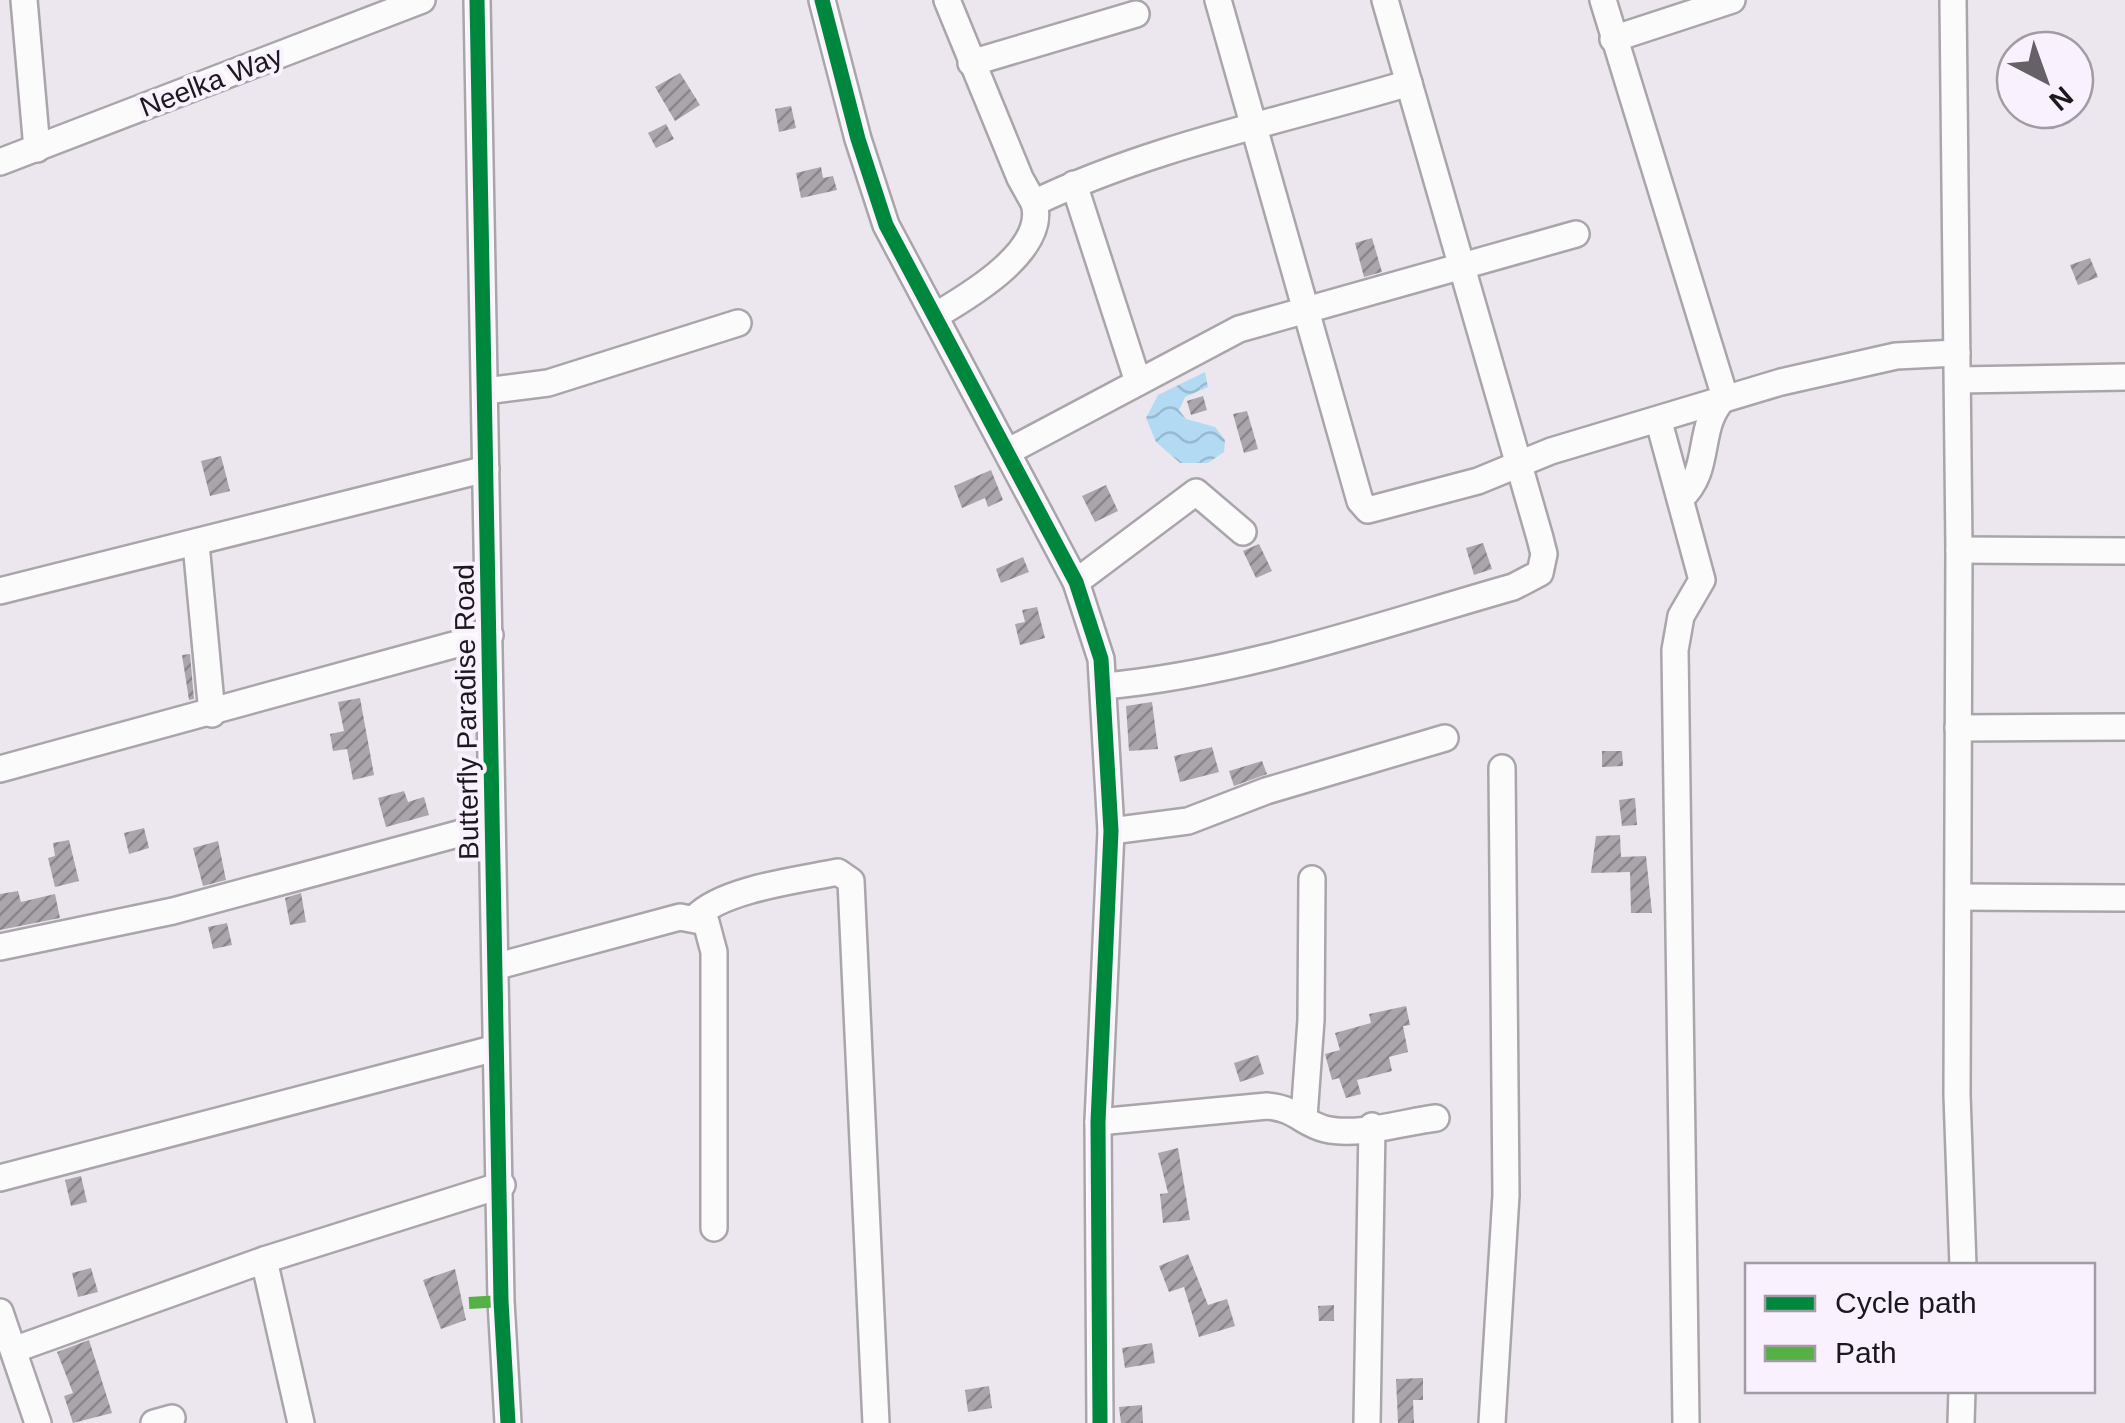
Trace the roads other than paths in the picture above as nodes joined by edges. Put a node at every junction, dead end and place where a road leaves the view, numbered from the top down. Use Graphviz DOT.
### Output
graph roads {
  1 [pos="24,0"];
  2 [pos="422,0"];
  3 [pos="478,0"];
  4 [pos="822,0"];
  5 [pos="947,0"];
  6 [pos="1218,0"];
  7 [pos="1385,0"];
  8 [pos="1603,0"];
  9 [pos="1732,0"];
  10 [pos="1953,0"];
  11 [pos="1136,14"];
  12 [pos="1613,39"];
  13 [pos="971,63"];
  14 [pos="1409,83"];
  15 [pos="1254,129"];
  16 [pos="37,149"];
  17 [pos="0,162"];
  18 [pos="1074,184"];
  19 [pos="1034,203"];
  20 [pos="1576,234"];
  21 [pos="1461,265"];
  22 [pos="1307,308"];
  23 [pos="935,316"];
  24 [pos="738,323"];
  25 [pos="1957,352"];
  26 [pos="2125,377"];
  27 [pos="1958,380"];
  28 [pos="1138,382"];
  29 [pos="485,391"];
  30 [pos="1724,397"];
  31 [pos="1659,422"];
  32 [pos="1008,452"];
  33 [pos="1517,465"];
  34 [pos="486,468"];
  35 [pos="1682,498"];
  36 [pos="1242,532"];
  37 [pos="196,544"];
  38 [pos="1959,550"];
  39 [pos="2125,552"];
  40 [pos="1076,582"];
  41 [pos="0,591"];
  42 [pos="490,635"];
  43 [pos="1105,686"];
  44 [pos="212,714"];
  45 [pos="2125,727"];
  46 [pos="1958,728"];
  47 [pos="1445,738"];
  48 [pos="1502,768"];
  49 [pos="0,769"];
  50 [pos="491,825"];
  51 [pos="1111,831"];
  52 [pos="1312,879"];
  53 [pos="1960,897"];
  54 [pos="2125,898"];
  55 [pos="696,917"];
  56 [pos="0,946"];
  57 [pos="498,966"];
  58 [pos="496,1048"];
  59 [pos="1304,1117"];
  60 [pos="1436,1118"];
  61 [pos="1098,1122"];
  62 [pos="1372,1126"];
  63 [pos="0,1178"];
  64 [pos="502,1185"];
  65 [pos="714,1228"];
  66 [pos="264,1260"];
  67 [pos="1963,1263"];
  68 [pos="0,1312"];
  69 [pos="16,1348"];
  70 [pos="1962,1393"];
  71 [pos="1368,1422"];
  72 [pos="38,1423"];
  73 [pos="302,1423"];
  74 [pos="508,1423"];
  75 [pos="876,1423"];
  76 [pos="1100,1423"];
  77 [pos="1492,1423"];
  78 [pos="1686,1423"];
  79 [pos="1961,1423"];
  1 -- 16 [label="street"];
  2 -- 16 [label="street, Neelka Way"];
  3 -- 29 [label="street, Butterfly Paradise Road"];
  4 -- 23 [label="street"];
  5 -- 13 [label="street"];
  6 -- 15 [label="street"];
  7 -- 14 [label="street"];
  8 -- 12 [label="street"];
  9 -- 12 [label="street"];
  10 -- 25 [label="street"];
  11 -- 13 [label="street"];
  12 -- 30 [label="street"];
  13 -- 19 [label="street"];
  14 -- 15 [label="street"];
  14 -- 21 [label="street"];
  15 -- 18 [label="street"];
  15 -- 22 [label="street"];
  16 -- 17 [label="street, Neelka Way"];
  18 -- 19 [label="street"];
  18 -- 28 [label="street"];
  19 -- 23 [label="street"];
  20 -- 21 [label="street"];
  21 -- 22 [label="street"];
  21 -- 33 [label="street"];
  22 -- 28 [label="street"];
  22 -- 33 [label="street"];
  23 -- 32 [label="street"];
  24 -- 29 [label="street"];
  25 -- 27 [label="street"];
  25 -- 30 [label="street"];
  26 -- 27 [label="street"];
  27 -- 38 [label="street"];
  28 -- 32 [label="street"];
  29 -- 34 [label="street, Butterfly Paradise Road"];
  30 -- 31 [label="street"];
  30 -- 35 [label="street"];
  31 -- 33 [label="street"];
  31 -- 35 [label="street"];
  32 -- 40 [label="street"];
  33 -- 43 [label="street"];
  34 -- 37 [label="street"];
  34 -- 42 [label="street, Butterfly Paradise Road"];
  35 -- 78 [label="street"];
  36 -- 40 [label="street"];
  37 -- 41 [label="street"];
  37 -- 44 [label="street"];
  38 -- 39 [label="street"];
  38 -- 46 [label="street"];
  40 -- 43 [label="street"];
  42 -- 44 [label="street"];
  42 -- 50 [label="street, Butterfly Paradise Road"];
  43 -- 51 [label="street"];
  44 -- 49 [label="street"];
  45 -- 46 [label="street"];
  46 -- 53 [label="street"];
  47 -- 51 [label="street"];
  48 -- 77 [label="street"];
  50 -- 56 [label="street"];
  50 -- 57 [label="street, Butterfly Paradise Road"];
  51 -- 61 [label="street"];
  52 -- 59 [label="street"];
  53 -- 54 [label="street"];
  53 -- 67 [label="street"];
  55 -- 57 [label="street"];
  55 -- 65 [label="street"];
  55 -- 75 [label="street"];
  57 -- 58 [label="street, Butterfly Paradise Road"];
  58 -- 63 [label="street"];
  58 -- 64 [label="street, Butterfly Paradise Road"];
  59 -- 61 [label="street"];
  59 -- 62 [label="street"];
  60 -- 62 [label="street"];
  61 -- 76 [label="street"];
  62 -- 71 [label="street"];
  64 -- 66 [label="street"];
  64 -- 74 [label="street, Butterfly Paradise Road"];
  66 -- 69 [label="street"];
  66 -- 73 [label="street"];
  68 -- 69 [label="street"];
  69 -- 72 [label="street"];
  70 -- 79 [label="street"];
}
